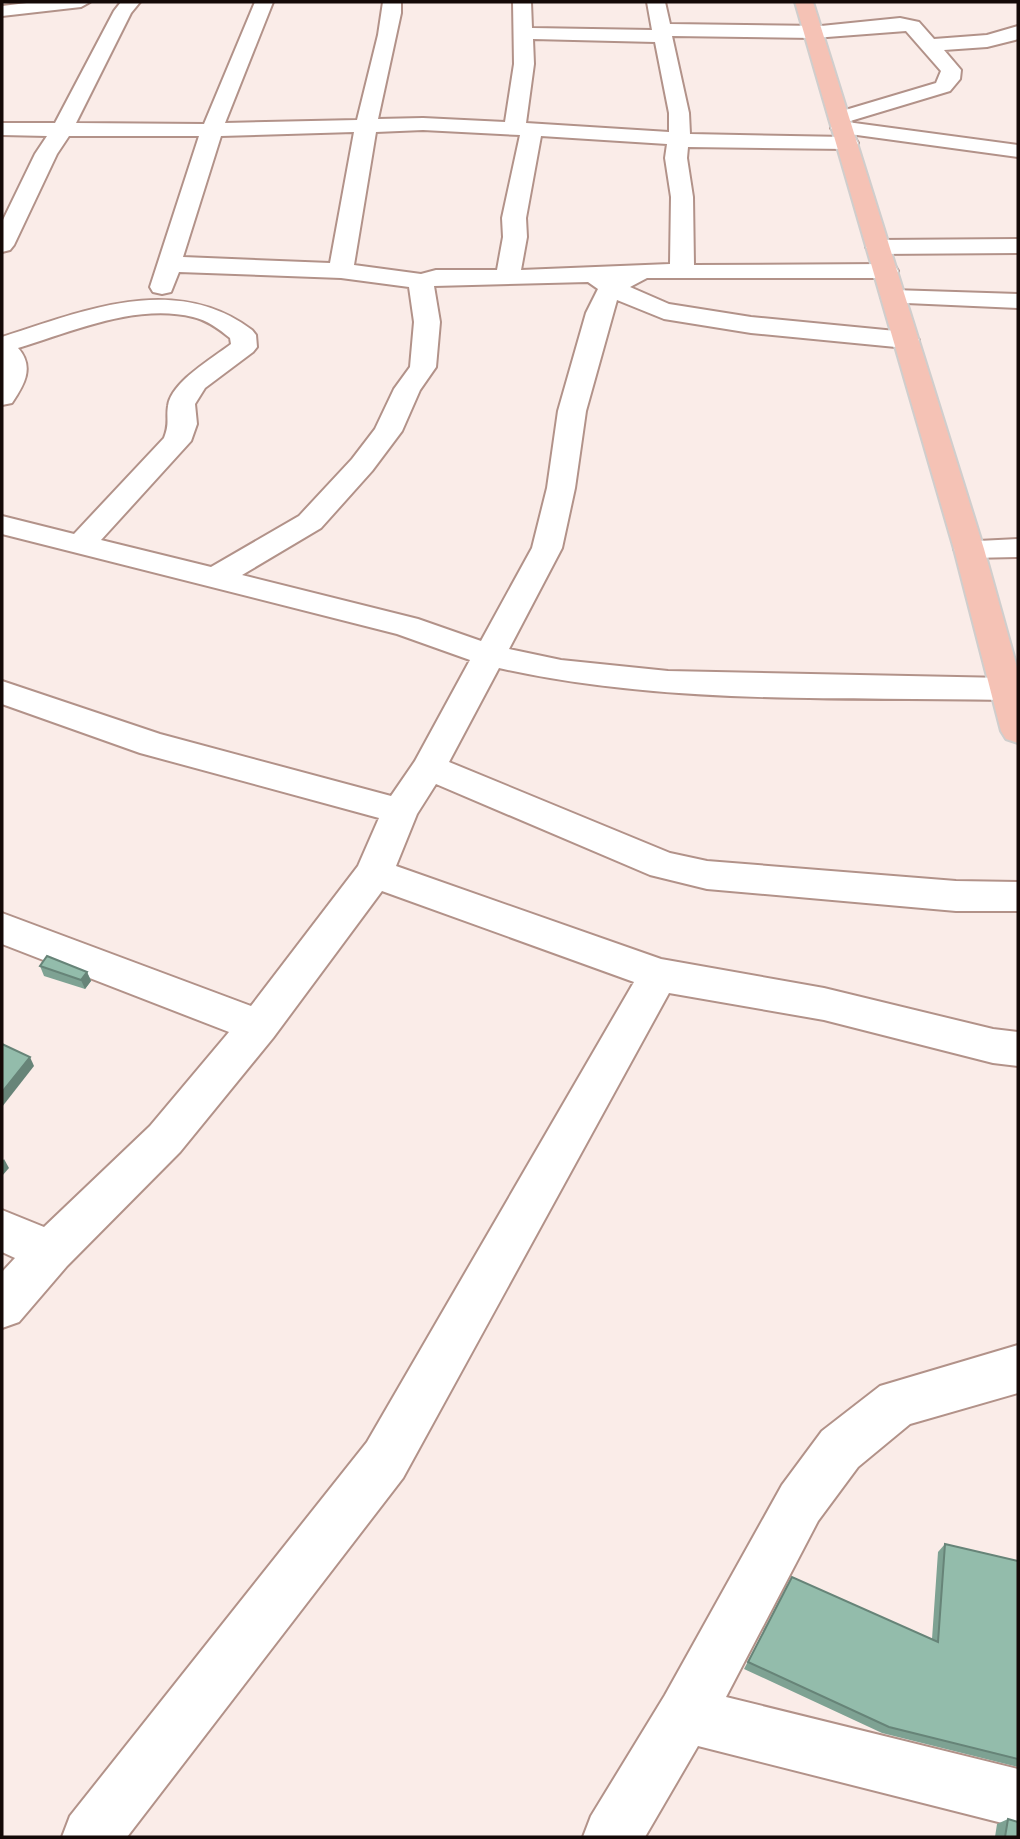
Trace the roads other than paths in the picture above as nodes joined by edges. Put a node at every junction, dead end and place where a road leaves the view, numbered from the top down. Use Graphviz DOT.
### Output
graph roads {
  1 [pos="81,2"];
  2 [pos="131,2"];
  3 [pos="264,2"];
  4 [pos="392,2"];
  5 [pos="522,2"];
  6 [pos="656,2"];
  7 [pos="804,2"];
  8 [pos="2,11"];
  9 [pos="814,31"];
  10 [pos="1018,32"];
  11 [pos="523,33"];
  12 [pos="663,33"];
  13 [pos="931,45"];
  14 [pos="366,125"];
  15 [pos="64,128"];
  16 [pos="2,129"];
  17 [pos="524,129"];
  18 [pos="212,130"];
  19 [pos="843,130"];
  20 [pos="679,140"];
  21 [pos="1018,151"];
  22 [pos="2,245"];
  23 [pos="1018,246"];
  24 [pos="882,259"];
  25 [pos="169,264"];
  26 [pos="341,271"];
  27 [pos="682,272"];
  28 [pos="508,278"];
  29 [pos="604,281"];
  30 [pos="423,282"];
  31 [pos="893,297"];
  32 [pos="1018,301"];
  33 [pos="157,306"];
  34 [pos="906,340"];
  35 [pos="2,346"];
  36 [pos="2,397"];
  37 [pos="3,527"];
  38 [pos="80,545"];
  39 [pos="1018,548"];
  40 [pos="969,549"];
  41 [pos="215,578"];
  42 [pos="488,655"];
  43 [pos="1006,689"];
  44 [pos="2,692"];
  45 [pos="1018,731"];
  46 [pos="429,767"];
  47 [pos="400,811"];
  48 [pos="374,873"];
  49 [pos="1018,897"];
  50 [pos="2,928"];
  51 [pos="659,975"];
  52 [pos="259,1026"];
  53 [pos="1018,1048"];
  54 [pos="2,1231"];
  55 [pos="51,1251"];
  56 [pos="2,1306"];
  57 [pos="1018,1369"];
  58 [pos="685,1714"];
  59 [pos="1018,1798"];
  60 [pos="91,1837"];
  61 [pos="612,1837"];
  1 -- 8 [label="street"];
  2 -- 15 [label="street"];
  3 -- 18 [label="street"];
  4 -- 14 [label="street"];
  5 -- 11 [label="street"];
  6 -- 12 [label="street"];
  7 -- 9 [label="main road"];
  9 -- 12 [label="street"];
  9 -- 13 [label="street"];
  9 -- 19 [label="main road"];
  10 -- 13 [label="street"];
  11 -- 12 [label="street"];
  11 -- 17 [label="street"];
  12 -- 20 [label="street"];
  13 -- 19 [label="street"];
  14 -- 17 [label="street"];
  14 -- 18 [label="street"];
  14 -- 26 [label="street"];
  15 -- 16 [label="street"];
  15 -- 18 [label="street"];
  15 -- 22 [label="street"];
  17 -- 20 [label="street"];
  17 -- 28 [label="street"];
  18 -- 25 [label="street"];
  19 -- 20 [label="street"];
  19 -- 21 [label="street"];
  19 -- 24 [label="main road"];
  20 -- 27 [label="street"];
  23 -- 24 [label="street"];
  24 -- 27 [label="street"];
  24 -- 31 [label="main road"];
  25 -- 26 [label="street"];
  25 -- 33 [label="street"];
  26 -- 30 [label="street"];
  27 -- 29 [label="street"];
  28 -- 29 [label="street"];
  28 -- 30 [label="street"];
  29 -- 34 [label="street"];
  29 -- 42 [label="street"];
  30 -- 41 [label="street"];
  31 -- 32 [label="street"];
  31 -- 34 [label="main road"];
  33 -- 35 [label="street"];
  33 -- 38 [label="street"];
  34 -- 40 [label="main road"];
  35 -- 36 [label="street"];
  37 -- 38 [label="street"];
  38 -- 41 [label="street"];
  39 -- 40 [label="street"];
  40 -- 43 [label="main road"];
  41 -- 42 [label="street"];
  42 -- 43 [label="street"];
  42 -- 46 [label="street"];
  43 -- 45 [label="main road"];
  44 -- 47 [label="street"];
  46 -- 47 [label="street"];
  46 -- 49 [label="street"];
  47 -- 48 [label="street"];
  48 -- 51 [label="street"];
  48 -- 52 [label="street"];
  50 -- 52 [label="street"];
  51 -- 53 [label="street"];
  51 -- 60 [label="street"];
  52 -- 55 [label="street"];
  54 -- 55 [label="street"];
  55 -- 56 [label="street"];
  57 -- 58 [label="street"];
  58 -- 59 [label="street"];
  58 -- 61 [label="street"];
}
